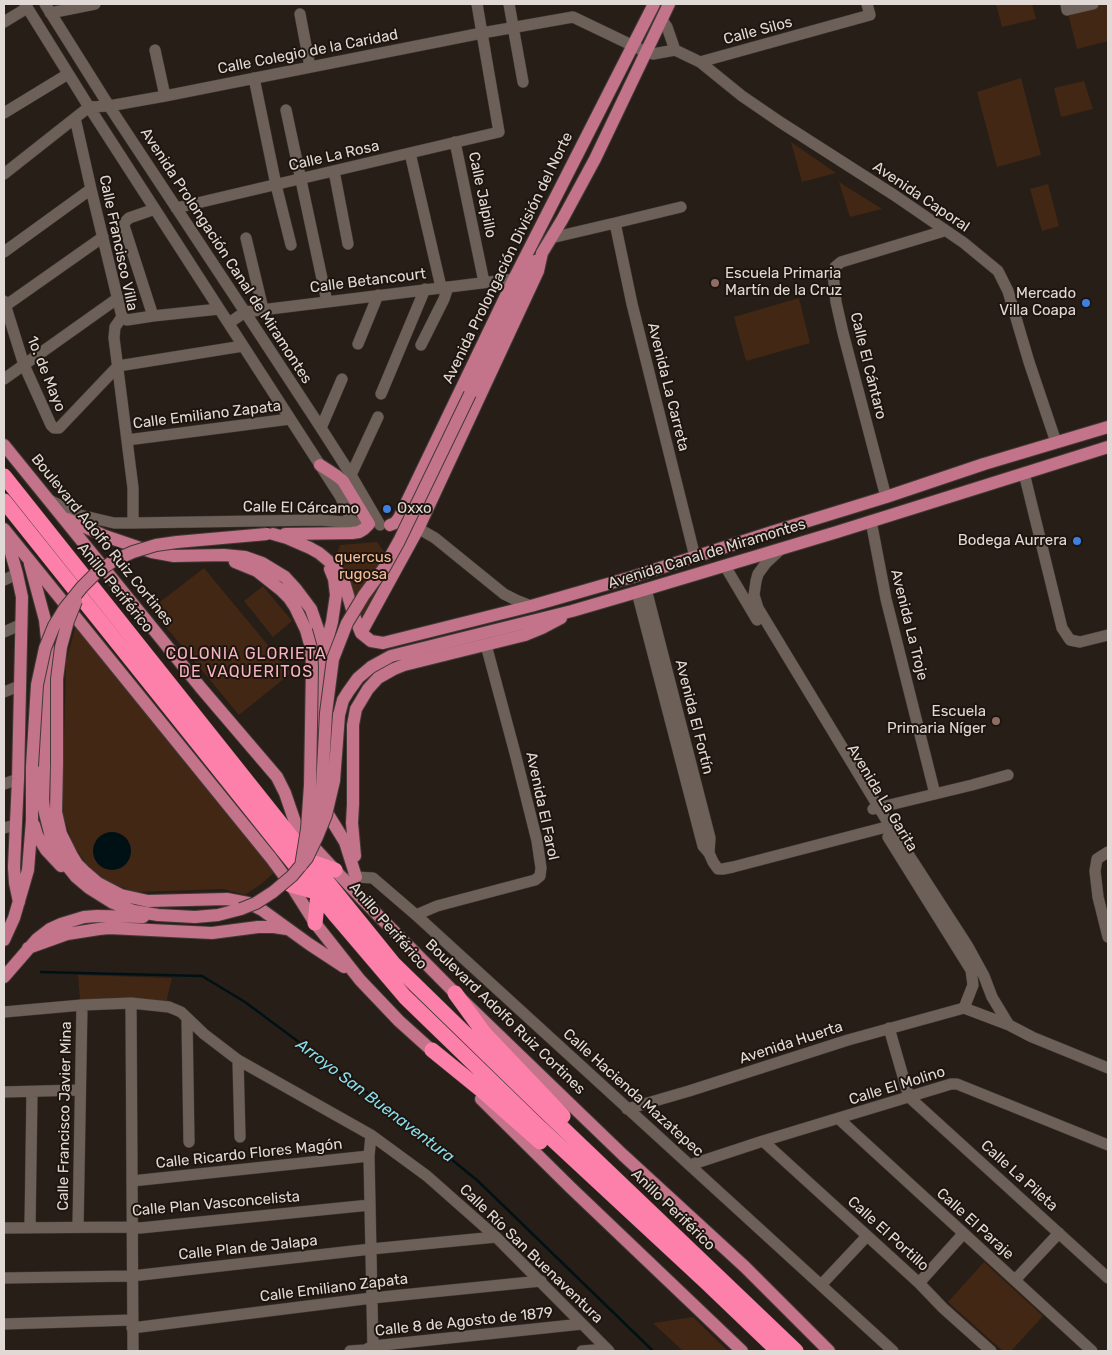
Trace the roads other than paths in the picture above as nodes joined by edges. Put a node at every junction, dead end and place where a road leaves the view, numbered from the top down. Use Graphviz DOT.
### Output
graph roads {
  1 [pos="95,4"];
  2 [pos="477,4"];
  3 [pos="509,4"];
  4 [pos="867,4"];
  5 [pos="1066,4"];
  6 [pos="1092,4"];
  7 [pos="26,6"];
  8 [pos="653,6"];
  9 [pos="48,8"];
  10 [pos="665,12"];
  11 [pos="300,14"];
  12 [pos="4,22"];
  13 [pos="513,28"];
  14 [pos="482,33"];
  15 [pos="633,46"];
  16 [pos="155,50"];
  17 [pos="674,50"];
  18 [pos="646,52"];
  19 [pos="700,62"];
  20 [pos="310,67"];
  21 [pos="68,74"];
  22 [pos="254,78"];
  23 [pos="523,82"];
  24 [pos="165,96"];
  25 [pos="109,106"];
  26 [pos="89,107"];
  27 [pos="5,109"];
  28 [pos="286,110"];
  29 [pos="75,118"];
  30 [pos="456,142"];
  31 [pos="583,144"];
  32 [pos="410,153"];
  33 [pos="597,155"];
  34 [pos="334,171"];
  35 [pos="4,174"];
  36 [pos="301,179"];
  37 [pos="276,185"];
  38 [pos="90,189"];
  39 [pos="681,207"];
  40 [pos="176,208"];
  41 [pos="155,209"];
  42 [pos="615,223"];
  43 [pos="944,231"];
  44 [pos="103,237"];
  45 [pos="246,238"];
  46 [pos="551,238"];
  47 [pos="348,244"];
  48 [pos="291,245"];
  49 [pos="4,252"];
  50 [pos="542,253"];
  51 [pos="514,278"];
  52 [pos="484,282"];
  53 [pos="445,287"];
  54 [pos="425,289"];
  55 [pos="378,295"];
  56 [pos="118,298"];
  57 [pos="327,302"];
  58 [pos="4,304"];
  59 [pos="219,309"];
  60 [pos="263,309"];
  61 [pos="245,312"];
  62 [pos="153,316"];
  63 [pos="122,317"];
  64 [pos="229,323"];
  65 [pos="358,344"];
  66 [pos="421,345"];
  67 [pos="243,346"];
  68 [pos="24,365"];
  69 [pos="118,366"];
  70 [pos="4,379"];
  71 [pos="342,379"];
  72 [pos="381,394"];
  73 [pos="378,417"];
  74 [pos="290,419"];
  75 [pos="1108,427"];
  76 [pos="320,428"];
  77 [pos="127,440"];
  78 [pos="1056,442"];
  79 [pos="4,445"];
  80 [pos="331,445"];
  81 [pos="1108,447"];
  82 [pos="317,460"];
  83 [pos="1024,473"];
  84 [pos="351,475"];
  85 [pos="4,476"];
  86 [pos="886,497"];
  87 [pos="49,501"];
  88 [pos="4,502"];
  89 [pos="407,503"];
  90 [pos="425,514"];
  91 [pos="62,516"];
  92 [pos="871,521"];
  93 [pos="353,523"];
  94 [pos="134,524"];
  95 [pos="380,525"];
  96 [pos="418,529"];
  97 [pos="4,531"];
  98 [pos="270,534"];
  99 [pos="781,549"];
  100 [pos="319,553"];
  101 [pos="202,555"];
  102 [pos="695,557"];
  103 [pos="29,559"];
  104 [pos="725,566"];
  105 [pos="17,574"];
  106 [pos="4,580"];
  107 [pos="82,587"];
  108 [pos="641,591"];
  109 [pos="532,606"];
  110 [pos="572,611"];
  111 [pos="22,624"];
  112 [pos="4,632"];
  113 [pos="361,632"];
  114 [pos="1108,635"];
  115 [pos="486,645"];
  116 [pos="322,656"];
  117 [pos="19,686"];
  118 [pos="4,692"];
  119 [pos="1008,774"];
  120 [pos="18,779"];
  121 [pos="4,784"];
  122 [pos="935,794"];
  123 [pos="875,809"];
  124 [pos="32,820"];
  125 [pos="9,827"];
  126 [pos="887,828"];
  127 [pos="308,843"];
  128 [pos="1108,852"];
  129 [pos="306,864"];
  130 [pos="345,876"];
  131 [pos="82,883"];
  132 [pos="291,885"];
  133 [pos="317,893"];
  134 [pos="19,902"];
  135 [pos="416,914"];
  136 [pos="176,916"];
  137 [pos="315,923"];
  138 [pos="289,930"];
  139 [pos="1108,937"];
  140 [pos="4,940"];
  141 [pos="28,948"];
  142 [pos="6,971"];
  143 [pos="360,980"];
  144 [pos="455,993"];
  145 [pos="131,1004"];
  146 [pos="82,1005"];
  147 [pos="964,1008"];
  148 [pos="4,1012"];
  149 [pos="187,1019"];
  150 [pos="1009,1025"];
  151 [pos="889,1028"];
  152 [pos="432,1050"];
  153 [pos="238,1060"];
  154 [pos="1108,1068"];
  155 [pos="80,1090"];
  156 [pos="4,1092"];
  157 [pos="32,1092"];
  158 [pos="909,1097"];
  159 [pos="627,1108"];
  160 [pos="839,1119"];
  161 [pos="371,1135"];
  162 [pos="240,1137"];
  163 [pos="763,1141"];
  164 [pos="189,1142"];
  165 [pos="1108,1145"];
  166 [pos="369,1156"];
  167 [pos="580,1165"];
  168 [pos="690,1165"];
  169 [pos="132,1181"];
  170 [pos="629,1193"];
  171 [pos="370,1205"];
  172 [pos="30,1227"];
  173 [pos="78,1227"];
  174 [pos="132,1227"];
  175 [pos="4,1228"];
  176 [pos="1059,1233"];
  177 [pos="963,1234"];
  178 [pos="867,1236"];
  179 [pos="496,1237"];
  180 [pos="371,1249"];
  181 [pos="132,1276"];
  182 [pos="4,1278"];
  183 [pos="1108,1278"];
  184 [pos="1015,1280"];
  185 [pos="541,1281"];
  186 [pos="919,1283"];
  187 [pos="821,1286"];
  188 [pos="372,1298"];
  189 [pos="4,1324"];
  190 [pos="132,1324"];
  191 [pos="582,1324"];
  192 [pos="373,1349"];
  193 [pos="608,1350"];
  194 [pos="133,1351"];
  195 [pos="350,1351"];
  196 [pos="582,1351"];
  197 [pos="742,1351"];
  198 [pos="778,1351"];
  199 [pos="796,1351"];
  200 [pos="829,1351"];
  201 [pos="893,1351"];
  202 [pos="991,1351"];
  203 [pos="1092,1351"];
  1 -- 9 [label="street"];
  2 -- 14 [label="street"];
  3 -- 13 [label="street"];
  4 -- 19 [label="street, Calle Silos"];
  5 -- 6 [label="street"];
  7 -- 12 [label="street"];
  7 -- 21 [label="street"];
  8 -- 10 [label="main road"];
  8 -- 15 [label="main road, Avenida Prolongación División del Norte"];
  9 -- 25 [label="street, Avenida Prolongación Canal de Miramontes"];
  10 -- 17 [label="street"];
  10 -- 18 [label="main road, Avenida Prolongación División del Norte"];
  11 -- 20 [label="street"];
  13 -- 14 [label="street, Calle Colegio de la Caridad"];
  13 -- 15 [label="street, Calle Colegio de la Caridad"];
  13 -- 23 [label="street"];
  14 -- 20 [label="street, Calle Colegio de la Caridad"];
  14 -- 30 [label="street, Calle La Rosa"];
  15 -- 18 [label="street, Calle Colegio de la Caridad"];
  15 -- 31 [label="main road, Avenida Prolongación División del Norte"];
  16 -- 24 [label="street"];
  17 -- 18 [label="street"];
  17 -- 19 [label="street, Avenida Caporal"];
  18 -- 33 [label="main road, Avenida Prolongación División del Norte"];
  19 -- 43 [label="street, Avenida Caporal"];
  20 -- 22 [label="street, Calle Colegio de la Caridad"];
  21 -- 26 [label="street"];
  21 -- 27 [label="street"];
  22 -- 24 [label="street, Calle Colegio de la Caridad"];
  22 -- 37 [label="street"];
  24 -- 25 [label="street, Calle Colegio de la Caridad"];
  25 -- 26 [label="street, Calle Colegio de la Caridad"];
  25 -- 40 [label="street, Avenida Prolongación Canal de Miramontes"];
  26 -- 29 [label="street"];
  26 -- 41 [label="street"];
  28 -- 36 [label="street"];
  29 -- 35 [label="street"];
  29 -- 38 [label="street, Calle Francisco Villa"];
  30 -- 32 [label="street, Calle La Rosa"];
  30 -- 52 [label="street, Calle Jalpillo"];
  31 -- 33 [label="main road"];
  31 -- 51 [label="main road, Avenida Prolongación División del Norte"];
  32 -- 34 [label="street, Calle La Rosa"];
  32 -- 53 [label="street"];
  33 -- 46 [label="main road, Avenida Prolongación División del Norte"];
  34 -- 36 [label="street, Calle La Rosa"];
  34 -- 47 [label="street"];
  36 -- 37 [label="street, Calle La Rosa"];
  36 -- 57 [label="street"];
  37 -- 40 [label="street, Calle La Rosa"];
  37 -- 48 [label="street"];
  38 -- 44 [label="street, Calle Francisco Villa"];
  38 -- 49 [label="street"];
  39 -- 42 [label="street"];
  40 -- 61 [label="street, Avenida Prolongación Canal de Miramontes"];
  41 -- 59 [label="street"];
  41 -- 62 [label="street"];
  42 -- 46 [label="street"];
  42 -- 102 [label="street, Avenida La Carreta"];
  43 -- 78 [label="street, Avenida Caporal"];
  43 -- 86 [label="street, Calle El Cántaro"];
  44 -- 56 [label="street, Calle Francisco Villa"];
  44 -- 58 [label="street"];
  45 -- 60 [label="street"];
  46 -- 50 [label="main road, Avenida Prolongación División del Norte"];
  50 -- 90 [label="main road, Avenida Prolongación División del Norte"];
  50 -- 127 [label="main road, bridge"];
  51 -- 52 [label="street, Calle Betancourt"];
  51 -- 89 [label="main road, Avenida Prolongación División del Norte"];
  52 -- 53 [label="street, Calle Betancourt"];
  53 -- 54 [label="street, Calle Betancourt"];
  53 -- 66 [label="street"];
  54 -- 55 [label="street, Calle Betancourt"];
  54 -- 72 [label="street"];
  55 -- 57 [label="street, Calle Betancourt"];
  55 -- 65 [label="street"];
  56 -- 63 [label="street, Calle Francisco Villa"];
  56 -- 68 [label="street"];
  57 -- 60 [label="street, Calle Betancourt"];
  58 -- 68 [label="street, 1o. de Mayo"];
  59 -- 62 [label="street"];
  59 -- 64 [label="street"];
  60 -- 61 [label="street, Calle Betancourt"];
  61 -- 64 [label="street, Calle Betancourt"];
  61 -- 76 [label="street, Avenida Prolongación Canal de Miramontes"];
  62 -- 63 [label="street"];
  63 -- 69 [label="street, Calle Francisco Villa"];
  64 -- 67 [label="street"];
  67 -- 69 [label="street"];
  67 -- 74 [label="street"];
  68 -- 69 [label="street, 1o. de Mayo"];
  68 -- 70 [label="street"];
  69 -- 77 [label="street, Calle Francisco Villa"];
  71 -- 76 [label="street"];
  73 -- 84 [label="street"];
  74 -- 77 [label="street, Calle Emiliano Zapata"];
  74 -- 82 [label="street"];
  75 -- 78 [label="main road, Avenida Canal de Miramontes"];
  76 -- 80 [label="street, Avenida Prolongación Canal de Miramontes"];
  77 -- 94 [label="street, Calle Francisco Villa"];
  78 -- 86 [label="main road, Avenida Canal de Miramontes"];
  79 -- 87 [label="main road, Boulevard Adolfo Ruiz Cortines"];
  80 -- 82 [label="street"];
  80 -- 84 [label="street, Avenida Prolongación Canal de Miramontes"];
  81 -- 83 [label="main road, Avenida Canal de Miramontes"];
  82 -- 93 [label="street"];
  82 -- 95 [label="main road"];
  83 -- 92 [label="main road, Avenida Canal de Miramontes"];
  83 -- 114 [label="street"];
  84 -- 95 [label="street, Avenida Prolongación Canal de Miramontes"];
  85 -- 129 [label="highway, Anillo Periférico"];
  86 -- 102 [label="main road, Avenida Canal de Miramontes"];
  87 -- 91 [label="main road, Boulevard Adolfo Ruiz Cortines"];
  87 -- 94 [label="street, Calle El Cárcamo"];
  88 -- 133 [label="highway, Anillo Periférico"];
  89 -- 90 [label="main road"];
  89 -- 95 [label="main road, Avenida Prolongación División del Norte"];
  90 -- 96 [label="main road, Avenida Prolongación División del Norte"];
  91 -- 101 [label="main road"];
  91 -- 127 [label="main road, Boulevard Adolfo Ruiz Cortines"];
  92 -- 99 [label="main road, Avenida Canal de Miramontes"];
  92 -- 122 [label="street, Avenida La Troje"];
  93 -- 94 [label="street, Calle El Cárcamo"];
  93 -- 95 [label="street, Calle El Cárcamo"];
  95 -- 96 [label="street, Calle El Cárcamo"];
  95 -- 98 [label="main road"];
  96 -- 109 [label="street, Calle El Cárcamo"];
  96 -- 113 [label="main road, Avenida Prolongación División del Norte"];
  97 -- 103 [label="main road"];
  97 -- 105 [label="main road"];
  98 -- 100 [label="main road"];
  98 -- 107 [label="main road, bridge"];
  99 -- 104 [label="main road, Avenida Canal de Miramontes"];
  99 -- 123 [label="street, Avenida La Garita"];
  100 -- 113 [label="main road"];
  100 -- 116 [label="main road"];
  101 -- 116 [label="main road"];
  101 -- 127 [label="main road, bridge"];
  102 -- 109 [label="main road, Avenida Canal de Miramontes"];
  103 -- 131 [label="main road"];
  103 -- 132 [label="main road"];
  104 -- 108 [label="main road, Avenida Canal de Miramontes"];
  104 -- 123 [label="street, Avenida La Garita"];
  105 -- 106 [label="street"];
  105 -- 111 [label="main road"];
  107 -- 124 [label="main road, bridge"];
  107 -- 138 [label="main road, bridge"];
  108 -- 110 [label="main road, Avenida Canal de Miramontes"];
  108 -- 126 [label="street, Avenida El Fortín"];
  109 -- 113 [label="main road, Avenida Canal de Miramontes"];
  110 -- 115 [label="main road"];
  110 -- 129 [label="main road, Avenida Canal de Miramontes, bridge"];
  111 -- 112 [label="street"];
  111 -- 117 [label="main road"];
  115 -- 130 [label="main road"];
  115 -- 135 [label="street, Avenida El Farol"];
  116 -- 130 [label="main road"];
  117 -- 118 [label="street"];
  117 -- 120 [label="main road"];
  119 -- 122 [label="street"];
  120 -- 121 [label="street"];
  120 -- 125 [label="main road"];
  122 -- 123 [label="street"];
  123 -- 126 [label="street, Avenida La Garita"];
  124 -- 131 [label="main road"];
  124 -- 134 [label="main road"];
  125 -- 134 [label="main road"];
  126 -- 147 [label="street, Avenida La Garita"];
  126 -- 150 [label="street, Avenida La Garita"];
  127 -- 129 [label="highway"];
  127 -- 130 [label="main road, Boulevard Adolfo Ruiz Cortines"];
  128 -- 139 [label="street"];
  129 -- 130 [label="highway"];
  129 -- 136 [label="main road, Avenida Canal de Miramontes, bridge"];
  129 -- 170 [label="highway, Anillo Periférico"];
  130 -- 135 [label="street, Calle Hacienda Mazatepec"];
  130 -- 144 [label="main road, Boulevard Adolfo Ruiz Cortines"];
  131 -- 136 [label="main road"];
  132 -- 133 [label="highway"];
  132 -- 137 [label="main road"];
  133 -- 137 [label="highway"];
  133 -- 167 [label="highway, Anillo Periférico"];
  134 -- 140 [label="main road"];
  135 -- 159 [label="street, Calle Hacienda Mazatepec"];
  136 -- 141 [label="main road"];
  137 -- 143 [label="main road"];
  138 -- 141 [label="main road"];
  138 -- 143 [label="main road"];
  141 -- 142 [label="main road"];
  143 -- 152 [label="main road"];
  144 -- 170 [label="highway"];
  144 -- 200 [label="main road, Boulevard Adolfo Ruiz Cortines"];
  145 -- 146 [label="street, Calle Río San Buenaventura"];
  145 -- 149 [label="street, Calle Río San Buenaventura"];
  145 -- 169 [label="street"];
  146 -- 148 [label="street, Calle Río San Buenaventura"];
  146 -- 155 [label="street, Calle Francisco Javier Mina"];
  147 -- 150 [label="street"];
  147 -- 151 [label="street, Avenida Huerta"];
  149 -- 153 [label="street, Calle Río San Buenaventura"];
  149 -- 164 [label="street"];
  150 -- 154 [label="street"];
  151 -- 158 [label="street"];
  151 -- 159 [label="street, Avenida Huerta"];
  152 -- 167 [label="highway"];
  152 -- 197 [label="main road"];
  153 -- 161 [label="street, Calle Río San Buenaventura"];
  153 -- 162 [label="street"];
  155 -- 157 [label="street"];
  155 -- 173 [label="street, Calle Francisco Javier Mina"];
  156 -- 157 [label="street"];
  157 -- 172 [label="street"];
  158 -- 160 [label="street, Calle El Molino"];
  158 -- 165 [label="street, Calle El Molino"];
  158 -- 176 [label="street, Calle La Pileta"];
  159 -- 168 [label="street, Calle Hacienda Mazatepec"];
  160 -- 163 [label="street, Calle El Molino"];
  160 -- 177 [label="street, Calle El Paraje"];
  161 -- 166 [label="street"];
  161 -- 179 [label="street, Calle Río San Buenaventura"];
  163 -- 168 [label="street, Calle El Molino"];
  163 -- 178 [label="street, Calle El Portillo"];
  166 -- 169 [label="street, Calle Ricardo Flores Magón"];
  166 -- 171 [label="street"];
  167 -- 198 [label="highway, Anillo Periférico"];
  168 -- 187 [label="street, Calle Hacienda Mazatepec"];
  169 -- 174 [label="street"];
  170 -- 199 [label="highway, Anillo Periférico"];
  171 -- 174 [label="street, Calle Plan Vasconcelista"];
  171 -- 180 [label="street"];
  172 -- 173 [label="street, Calle Plan Vasconcelista"];
  172 -- 175 [label="street, Calle Plan Vasconcelista"];
  173 -- 174 [label="street, Calle Plan Vasconcelista"];
  174 -- 181 [label="street"];
  176 -- 183 [label="street, Calle La Pileta"];
  176 -- 184 [label="street"];
  177 -- 184 [label="street, Calle El Paraje"];
  177 -- 186 [label="street"];
  178 -- 186 [label="street, Calle El Portillo"];
  178 -- 187 [label="street"];
  179 -- 180 [label="street, Calle Plan de Jalapa"];
  179 -- 185 [label="street, Calle Río San Buenaventura"];
  180 -- 181 [label="street, Calle Plan de Jalapa"];
  180 -- 188 [label="street"];
  181 -- 182 [label="street, Calle Plan de Jalapa"];
  181 -- 190 [label="street"];
  184 -- 203 [label="street, Calle El Paraje"];
  185 -- 188 [label="street, Calle Emiliano Zapata"];
  185 -- 191 [label="street, Calle Río San Buenaventura"];
  186 -- 202 [label="street, Calle El Portillo"];
  187 -- 201 [label="street, Calle Hacienda Mazatepec"];
  188 -- 190 [label="street, Calle Emiliano Zapata"];
  188 -- 192 [label="street"];
  189 -- 190 [label="street"];
  190 -- 194 [label="street"];
  191 -- 192 [label="street, Calle 8 de Agosto de 1879"];
  191 -- 193 [label="street, Calle Río San Buenaventura"];
  192 -- 195 [label="street, Calle 8 de Agosto de 1879"];
  193 -- 196 [label="street"];
}
